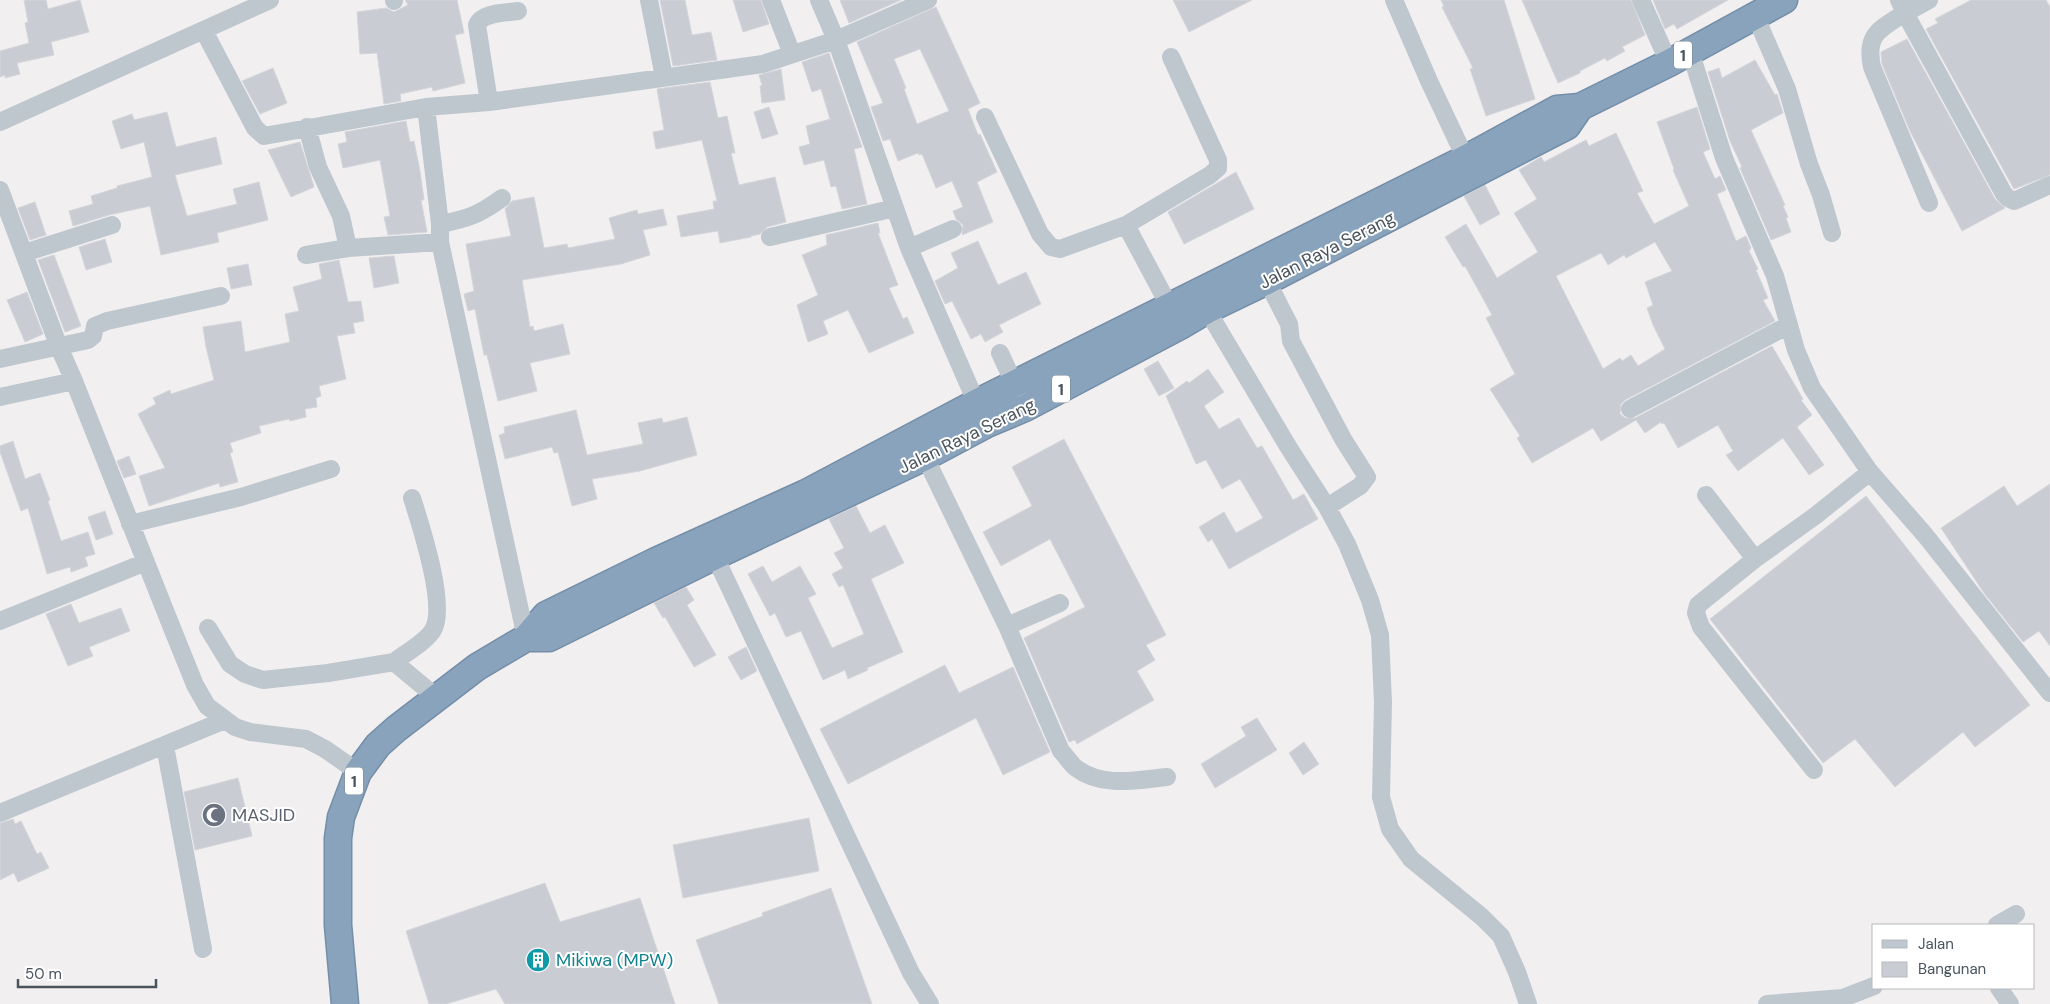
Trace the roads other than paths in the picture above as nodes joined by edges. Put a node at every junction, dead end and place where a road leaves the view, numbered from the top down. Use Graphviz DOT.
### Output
graph roads {
  1 [pos="270,0"];
  2 [pos="649,0"];
  3 [pos="771,0"];
  4 [pos="819,0"];
  5 [pos="928,0"];
  6 [pos="1394,0"];
  7 [pos="1641,0"];
  8 [pos="1784,0"];
  9 [pos="1929,0"];
  10 [pos="1902,7"];
  11 [pos="518,11"];
  12 [pos="1755,15"];
  13 [pos="204,31"];
  14 [pos="836,40"];
  15 [pos="792,54"];
  16 [pos="1171,57"];
  17 [pos="1680,57"];
  18 [pos="664,77"];
  19 [pos="489,102"];
  20 [pos="426,107"];
  21 [pos="985,117"];
  22 [pos="0,122"];
  23 [pos="307,127"];
  24 [pos="1469,167"];
  25 [pos="2050,185"];
  26 [pos="0,190"];
  27 [pos="502,198"];
  28 [pos="1929,203"];
  29 [pos="895,208"];
  30 [pos="440,224"];
  31 [pos="112,225"];
  32 [pos="1126,225"];
  33 [pos="953,229"];
  34 [pos="1832,233"];
  35 [pos="770,237"];
  36 [pos="440,242"];
  37 [pos="348,248"];
  38 [pos="909,248"];
  39 [pos="24,253"];
  40 [pos="306,255"];
  41 [pos="1267,281"];
  42 [pos="221,296"];
  43 [pos="1207,310"];
  44 [pos="1175,316"];
  45 [pos="1789,325"];
  46 [pos="59,347"];
  47 [pos="1000,352"];
  48 [pos="0,360"];
  49 [pos="74,382"];
  50 [pos="0,396"];
  51 [pos="1020,396"];
  52 [pos="1630,409"];
  53 [pos="981,414"];
  54 [pos="925,457"];
  55 [pos="331,469"];
  56 [pos="1870,472"];
  57 [pos="1706,496"];
  58 [pos="412,498"];
  59 [pos="1327,507"];
  60 [pos="130,524"];
  61 [pos="711,547"];
  62 [pos="1755,559"];
  63 [pos="146,562"];
  64 [pos="1060,603"];
  65 [pos="0,622"];
  66 [pos="1007,626"];
  67 [pos="208,628"];
  68 [pos="526,638"];
  69 [pos="394,662"];
  70 [pos="2050,693"];
  71 [pos="436,697"];
  72 [pos="225,720"];
  73 [pos="165,746"];
  74 [pos="1814,770"];
  75 [pos="358,772"];
  76 [pos="1167,777"];
  77 [pos="0,813"];
  78 [pos="2016,914"];
  79 [pos="1999,924"];
  80 [pos="203,949"];
  81 [pos="1872,987"];
  82 [pos="2000,989"];
  83 [pos="345,1004"];
  84 [pos="930,1004"];
  85 [pos="1528,1004"];
  86 [pos="1767,1004"];
  87 [pos="2010,1004"];
  1 -- 13 [label="street"];
  2 -- 18 [label="street"];
  3 -- 15 [label="street"];
  4 -- 14 [label="street"];
  5 -- 14 [label="street"];
  6 -- 24 [label="street"];
  7 -- 17 [label="street"];
  8 -- 12 [label="highway, Jalan Raya Serang / 1"];
  9 -- 10 [label="street"];
  10 -- 25 [label="street"];
  10 -- 28 [label="street"];
  11 -- 19 [label="street"];
  12 -- 17 [label="highway, Jalan Raya Serang / 1"];
  12 -- 34 [label="street"];
  13 -- 22 [label="street"];
  13 -- 23 [label="street"];
  14 -- 15 [label="street"];
  14 -- 29 [label="street"];
  15 -- 18 [label="street"];
  16 -- 32 [label="street"];
  17 -- 24 [label="highway, Jalan Raya Serang / 1"];
  17 -- 45 [label="street"];
  18 -- 19 [label="street"];
  19 -- 20 [label="street"];
  20 -- 23 [label="street"];
  20 -- 30 [label="street"];
  21 -- 32 [label="street"];
  23 -- 37 [label="street"];
  24 -- 41 [label="highway, Jalan Raya Serang / 1"];
  24 -- 44 [label="highway, Jalan Raya Serang / 1"];
  26 -- 39 [label="street"];
  27 -- 30 [label="street"];
  29 -- 35 [label="street"];
  29 -- 38 [label="street"];
  30 -- 36 [label="street"];
  31 -- 39 [label="street"];
  32 -- 44 [label="street"];
  33 -- 38 [label="street"];
  36 -- 37 [label="street"];
  36 -- 68 [label="street"];
  37 -- 40 [label="street"];
  38 -- 53 [label="street"];
  39 -- 46 [label="street"];
  41 -- 43 [label="highway, Jalan Raya Serang / 1"];
  41 -- 59 [label="street"];
  42 -- 46 [label="street"];
  43 -- 44 [label="highway, Jalan Raya Serang / 1"];
  43 -- 59 [label="street"];
  44 -- 51 [label="highway, Jalan Raya Serang / 1"];
  45 -- 52 [label="street"];
  45 -- 56 [label="street"];
  46 -- 48 [label="street"];
  46 -- 49 [label="street"];
  47 -- 51 [label="street"];
  49 -- 50 [label="street"];
  49 -- 60 [label="street"];
  51 -- 53 [label="highway, Jalan Raya Serang / 1"];
  53 -- 54 [label="highway, Jalan Raya Serang / 1"];
  53 -- 61 [label="highway, Jalan Raya Serang / 1"];
  54 -- 61 [label="highway, Jalan Raya Serang / 1"];
  54 -- 66 [label="street"];
  55 -- 60 [label="street"];
  56 -- 62 [label="street"];
  56 -- 70 [label="street"];
  57 -- 62 [label="street"];
  58 -- 69 [label="street"];
  59 -- 85 [label="street"];
  60 -- 63 [label="street"];
  61 -- 68 [label="highway, Jalan Raya Serang / 1"];
  61 -- 84 [label="street"];
  62 -- 74 [label="street"];
  63 -- 65 [label="street"];
  63 -- 72 [label="street"];
  64 -- 66 [label="street"];
  66 -- 76 [label="street"];
  67 -- 69 [label="street"];
  68 -- 71 [label="highway, Jalan Raya Serang / 1"];
  69 -- 71 [label="street"];
  71 -- 75 [label="highway, Jalan Raya Serang / 1"];
  72 -- 73 [label="street"];
  72 -- 75 [label="street"];
  73 -- 77 [label="street"];
  73 -- 80 [label="street"];
  75 -- 83 [label="highway, Jalan Raya Serang / 1"];
  78 -- 79 [label="street"];
  81 -- 86 [label="street"];
  82 -- 87 [label="street"];
}
